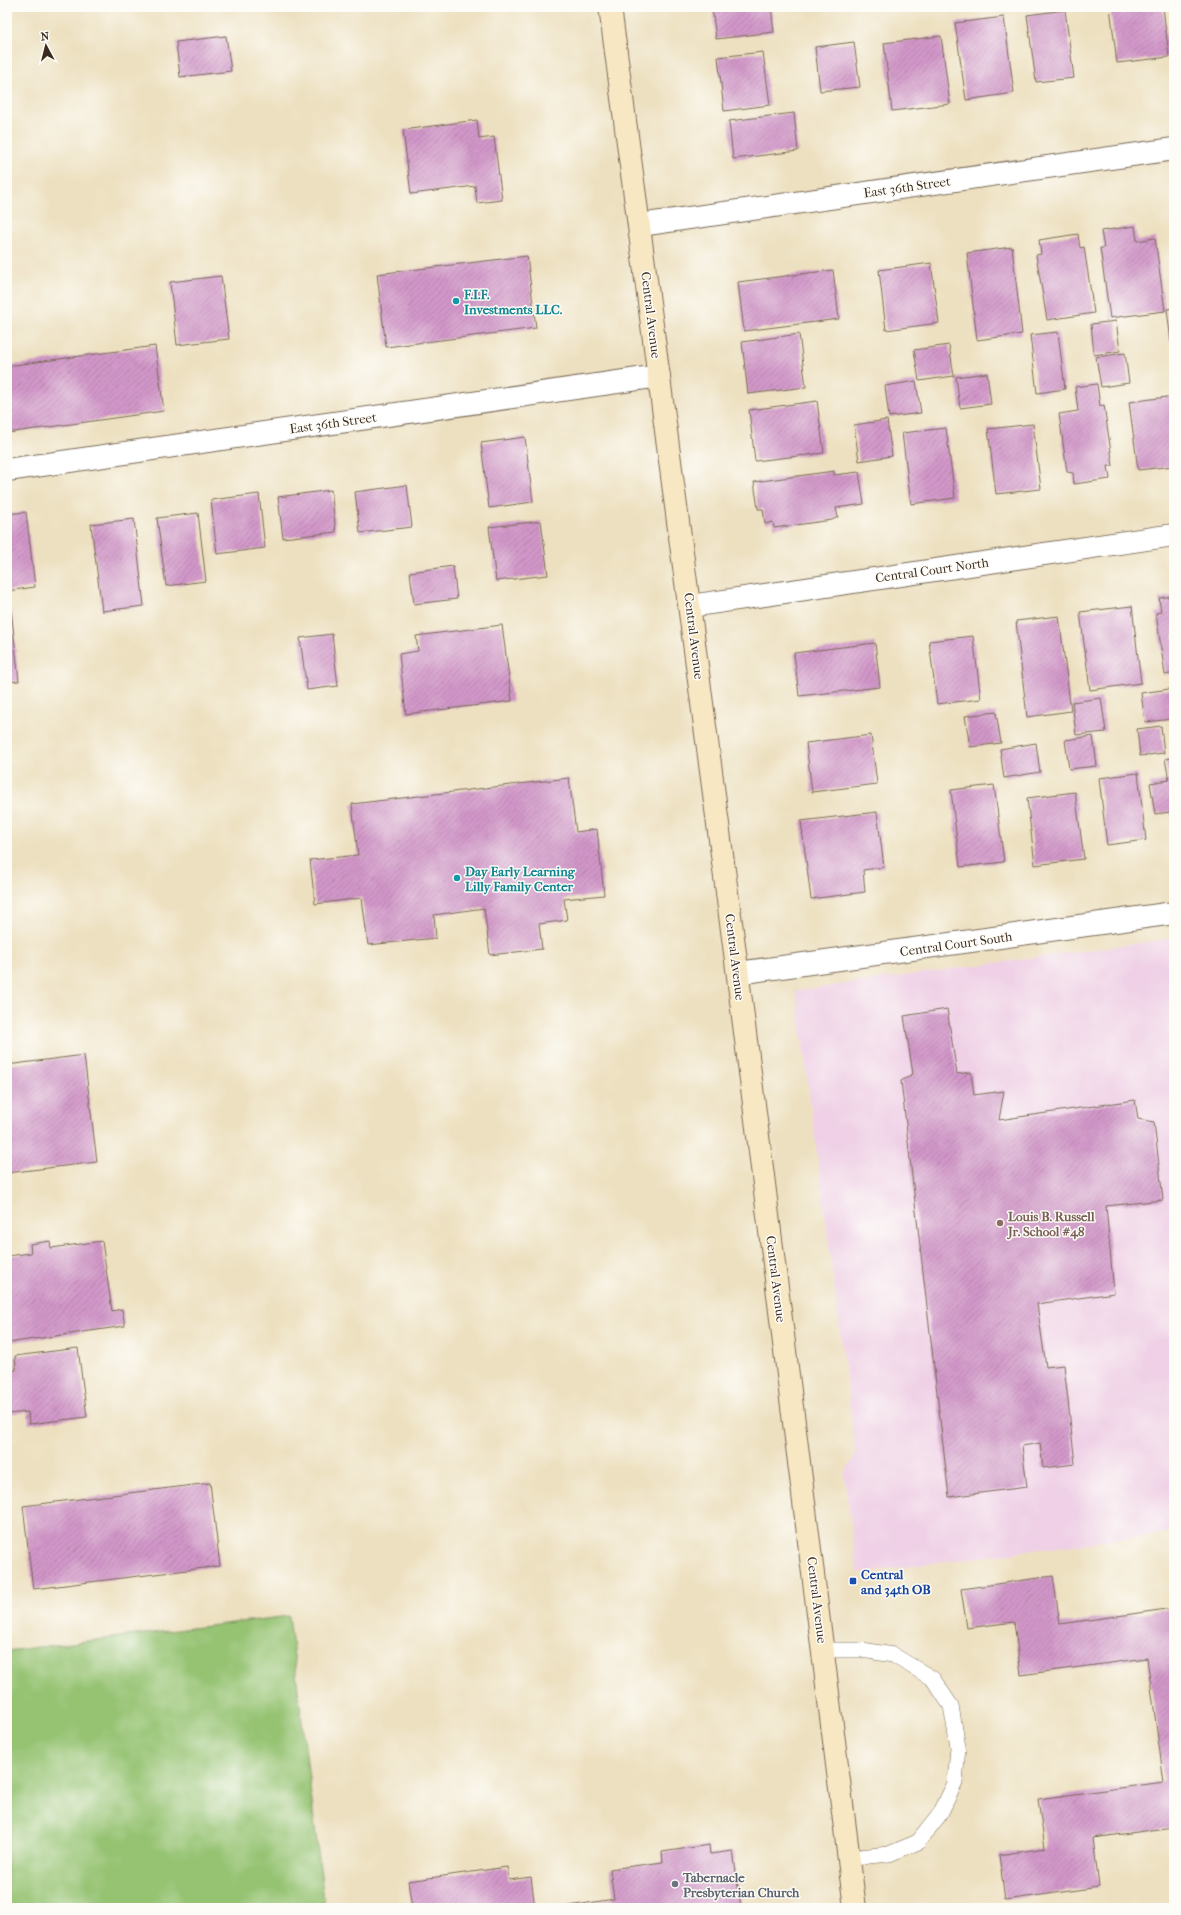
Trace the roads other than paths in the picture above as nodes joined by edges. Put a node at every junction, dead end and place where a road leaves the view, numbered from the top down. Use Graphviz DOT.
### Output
graph roads {
  1 [pos="610,7"];
  2 [pos="1174,149"];
  3 [pos="640,225"];
  4 [pos="659,376"];
  5 [pos="7,470"];
  6 [pos="1174,535"];
  7 [pos="690,606"];
  8 [pos="1174,912"];
  9 [pos="738,973"];
  10 [pos="823,1650"];
  11 [pos="849,1858"];
  12 [pos="855,1908"];
  1 -- 3 [label="main road, Central Avenue"];
  2 -- 3 [label="street, East 36th Street"];
  3 -- 4 [label="main road, Central Avenue"];
  4 -- 5 [label="street, East 36th Street"];
  4 -- 7 [label="main road, Central Avenue"];
  6 -- 7 [label="street, Central Court North"];
  7 -- 9 [label="main road, Central Avenue"];
  8 -- 9 [label="street, Central Court South"];
  9 -- 10 [label="main road, Central Avenue"];
  10 -- 11 [label="main road, Central Avenue"];
  10 -- 11 [label="lane"];
  11 -- 12 [label="main road, Central Avenue"];
}
